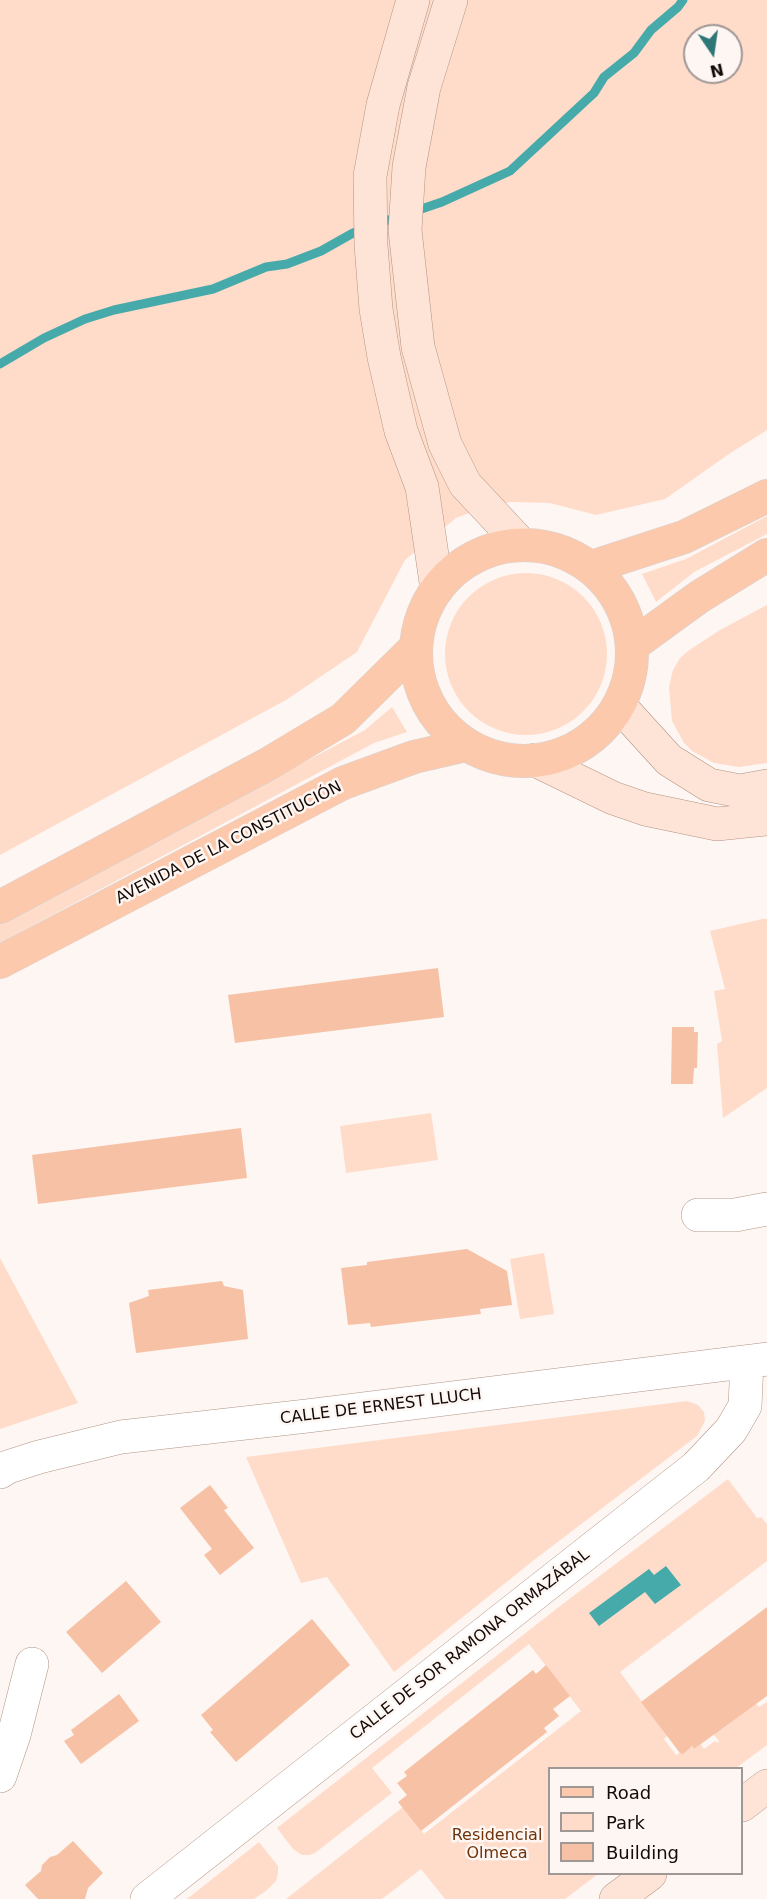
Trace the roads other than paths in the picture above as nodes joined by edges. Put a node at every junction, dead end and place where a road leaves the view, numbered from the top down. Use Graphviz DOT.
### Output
graph roads {
  1 [pos="450,3"];
  2 [pos="410,12"];
  3 [pos="767,496"];
  4 [pos="521,544"];
  5 [pos="767,555"];
  6 [pos="592,567"];
  7 [pos="437,589"];
  8 [pos="633,645"];
  9 [pos="416,647"];
  10 [pos="619,705"];
  11 [pos="466,745"];
  12 [pos="535,760"];
  13 [pos="767,786"];
  14 [pos="767,819"];
  15 [pos="0,907"];
  16 [pos="0,962"];
  17 [pos="767,1209"];
  18 [pos="698,1215"];
  19 [pos="757,1360"];
  20 [pos="0,1472"];
  21 [pos="32,1664"];
  22 [pos="0,1776"];
  23 [pos="767,1786"];
  24 [pos="743,1804"];
  25 [pos="649,1875"];
  26 [pos="147,1899"];
  27 [pos="616,1899"];
  1 -- 4 [label="main road"];
  2 -- 7 [label="main road"];
  3 -- 6 [label="main road"];
  4 -- 6 [label="main road"];
  4 -- 7 [label="main road"];
  5 -- 8 [label="main road"];
  6 -- 8 [label="main road"];
  7 -- 9 [label="main road"];
  8 -- 10 [label="main road"];
  9 -- 11 [label="main road"];
  9 -- 15 [label="main road"];
  10 -- 12 [label="main road"];
  10 -- 13 [label="main road"];
  11 -- 12 [label="main road"];
  11 -- 16 [label="main road, AVENIDA DE LA CONSTITUCIÓN"];
  12 -- 14 [label="main road"];
  17 -- 18 [label="street"];
  19 -- 20 [label="street, CALLE DE ERNEST LLUCH"];
  19 -- 26 [label="street, CALLE DE SOR RAMONA ORMAZÁBAL"];
  21 -- 22 [label="street"];
  23 -- 24 [label="main road"];
  25 -- 27 [label="main road"];
}
